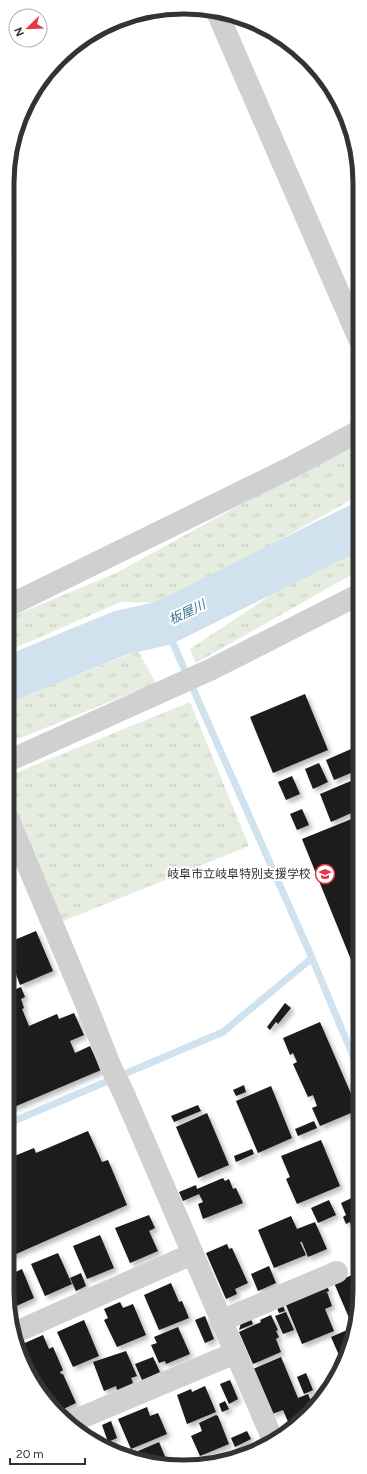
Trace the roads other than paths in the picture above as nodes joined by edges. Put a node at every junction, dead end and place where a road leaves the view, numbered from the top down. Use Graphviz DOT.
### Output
graph roads {
  1 [pos="219,18"];
  2 [pos="353,327"];
  3 [pos="353,434"];
  4 [pos="353,598"];
  5 [pos="14,603"];
  6 [pos="14,758"];
  7 [pos="14,832"];
  8 [pos="192,1254"];
  9 [pos="337,1272"];
  10 [pos="221,1321"];
  11 [pos="19,1331"];
  12 [pos="235,1354"];
  13 [pos="74,1420"];
  14 [pos="271,1435"];
  1 -- 2 [label="street"];
  3 -- 5 [label="street"];
  4 -- 6 [label="street"];
  7 -- 8 [label="street"];
  8 -- 10 [label="street"];
  8 -- 11 [label="street"];
  9 -- 10 [label="street"];
  10 -- 12 [label="street"];
  12 -- 13 [label="street"];
  12 -- 14 [label="street"];
}
